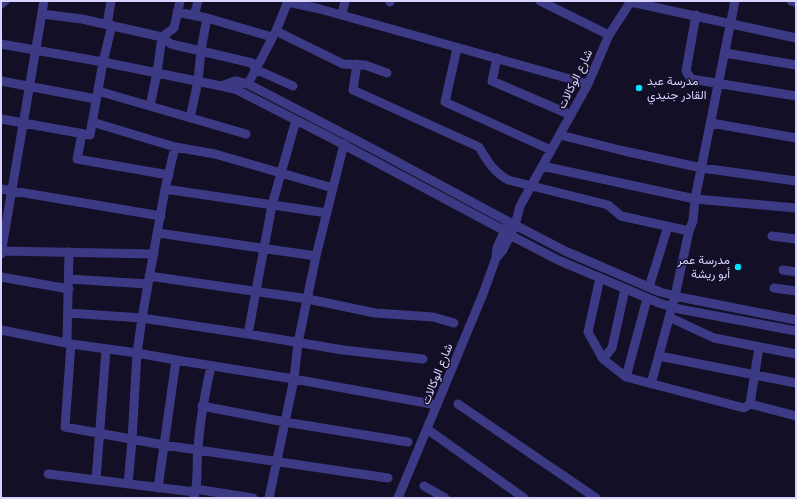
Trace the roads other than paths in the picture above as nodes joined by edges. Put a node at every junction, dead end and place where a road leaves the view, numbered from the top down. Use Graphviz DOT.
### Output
graph roads {
  1 [pos="5,1"];
  2 [pos="44,1"];
  3 [pos="111,1"];
  4 [pos="180,1"];
  5 [pos="198,1"];
  6 [pos="345,1"];
  7 [pos="540,1"];
  8 [pos="631,1"];
  9 [pos="735,1"];
  10 [pos="791,1"];
  11 [pos="288,2"];
  12 [pos="796,2"];
  13 [pos="1,4"];
  14 [pos="178,12"];
  15 [pos="42,14"];
  16 [pos="342,15"];
  17 [pos="696,15"];
  18 [pos="194,16"];
  19 [pos="207,18"];
  20 [pos="730,24"];
  21 [pos="109,25"];
  22 [pos="274,34"];
  23 [pos="609,35"];
  24 [pos="162,37"];
  25 [pos="796,38"];
  26 [pos="1,44"];
  27 [pos="457,48"];
  28 [pos="36,50"];
  29 [pos="201,50"];
  30 [pos="725,53"];
  31 [pos="497,58"];
  32 [pos="103,62"];
  33 [pos="357,64"];
  34 [pos="796,65"];
  35 [pos="255,69"];
  36 [pos="157,73"];
  37 [pos="387,73"];
  38 [pos="1,81"];
  39 [pos="198,81"];
  40 [pos="248,84"];
  41 [pos="588,84"];
  42 [pos="719,84"];
  43 [pos="30,86"];
  44 [pos="221,86"];
  45 [pos="293,86"];
  46 [pos="97,95"];
  47 [pos="796,96"];
  48 [pos="150,106"];
  49 [pos="571,115"];
  50 [pos="190,118"];
  51 [pos="1,119"];
  52 [pos="296,120"];
  53 [pos="92,122"];
  54 [pos="23,123"];
  55 [pos="711,123"];
  56 [pos="82,134"];
  57 [pos="246,134"];
  58 [pos="560,135"];
  59 [pos="796,138"];
  60 [pos="344,144"];
  61 [pos="175,147"];
  62 [pos="551,150"];
  63 [pos="375,155"];
  64 [pos="542,166"];
  65 [pos="702,168"];
  66 [pos="281,174"];
  67 [pos="169,175"];
  68 [pos="796,181"];
  69 [pos="531,186"];
  70 [pos="332,188"];
  71 [pos="1,189"];
  72 [pos="165,189"];
  73 [pos="12,191"];
  74 [pos="695,199"];
  75 [pos="272,205"];
  76 [pos="796,208"];
  77 [pos="327,213"];
  78 [pos="161,216"];
  79 [pos="668,226"];
  80 [pos="510,228"];
  81 [pos="689,231"];
  82 [pos="158,233"];
  83 [pos="772,236"];
  84 [pos="796,239"];
  85 [pos="264,248"];
  86 [pos="1,252"];
  87 [pos="69,252"];
  88 [pos="154,254"];
  89 [pos="316,256"];
  90 [pos="783,270"];
  91 [pos="796,272"];
  92 [pos="1,276"];
  93 [pos="600,278"];
  94 [pos="148,280"];
  95 [pos="69,284"];
  96 [pos="649,287"];
  97 [pos="774,288"];
  98 [pos="626,289"];
  99 [pos="796,291"];
  100 [pos="256,292"];
  101 [pos="675,296"];
  102 [pos="308,299"];
  103 [pos="647,299"];
  104 [pos="672,307"];
  105 [pos="68,313"];
  106 [pos="669,317"];
  107 [pos="142,318"];
  108 [pos="796,320"];
  109 [pos="454,323"];
  110 [pos="1,330"];
  111 [pos="796,331"];
  112 [pos="248,334"];
  113 [pos="298,343"];
  114 [pos="71,344"];
  115 [pos="759,347"];
  116 [pos="106,349"];
  117 [pos="137,353"];
  118 [pos="796,354"];
  119 [pos="658,356"];
  120 [pos="423,359"];
  121 [pos="603,359"];
  122 [pos="176,360"];
  123 [pos="211,366"];
  124 [pos="755,375"];
  125 [pos="626,377"];
  126 [pos="294,379"];
  127 [pos="796,383"];
  128 [pos="651,384"];
  129 [pos="458,404"];
  130 [pos="750,404"];
  131 [pos="437,405"];
  132 [pos="202,406"];
  133 [pos="796,416"];
  134 [pos="285,422"];
  135 [pos="427,429"];
  136 [pos="99,434"];
  137 [pos="132,440"];
  138 [pos="408,442"];
  139 [pos="164,445"];
  140 [pos="197,450"];
  141 [pos="277,462"];
  142 [pos="48,474"];
  143 [pos="388,478"];
  144 [pos="96,480"];
  145 [pos="128,484"];
  146 [pos="424,486"];
  147 [pos="158,488"];
  148 [pos="195,493"];
  149 [pos="253,498"];
  150 [pos="269,498"];
  151 [pos="398,498"];
  152 [pos="445,498"];
  153 [pos="524,498"];
  154 [pos="596,498"];
  1 -- 13 [label="street"];
  2 -- 15 [label="street"];
  3 -- 21 [label="street"];
  4 -- 14 [label="street"];
  5 -- 18 [label="street"];
  6 -- 16 [label="street"];
  7 -- 23 [label="street"];
  8 -- 17 [label="street"];
  8 -- 23 [label="street, شارع الوكالات"];
  9 -- 20 [label="street"];
  10 -- 12 [label="street"];
  11 -- 16 [label="street"];
  11 -- 22 [label="street"];
  14 -- 18 [label="street"];
  14 -- 24 [label="street"];
  15 -- 21 [label="street"];
  15 -- 28 [label="street"];
  16 -- 27 [label="street"];
  17 -- 20 [label="street"];
  17 -- 42 [label="street"];
  18 -- 19 [label="street"];
  19 -- 22 [label="street"];
  19 -- 29 [label="street"];
  20 -- 25 [label="street"];
  20 -- 30 [label="street"];
  21 -- 24 [label="street"];
  21 -- 32 [label="street"];
  22 -- 33 [label="street"];
  22 -- 35 [label="street"];
  23 -- 41 [label="street, شارع الوكالات"];
  24 -- 29 [label="street"];
  24 -- 36 [label="street"];
  26 -- 28 [label="street"];
  27 -- 31 [label="street"];
  27 -- 62 [label="street"];
  28 -- 32 [label="street"];
  28 -- 43 [label="street"];
  29 -- 35 [label="street"];
  29 -- 39 [label="street"];
  30 -- 34 [label="street"];
  30 -- 42 [label="street"];
  31 -- 41 [label="street"];
  31 -- 49 [label="street"];
  32 -- 36 [label="street"];
  32 -- 46 [label="street"];
  33 -- 37 [label="street"];
  33 -- 69 [label="street"];
  35 -- 40 [label="street"];
  35 -- 45 [label="street"];
  36 -- 39 [label="street"];
  36 -- 48 [label="street"];
  38 -- 43 [label="street"];
  39 -- 44 [label="street"];
  39 -- 50 [label="street"];
  40 -- 44 [label="street"];
  40 -- 63 [label="street"];
  41 -- 49 [label="street, شارع الوكالات"];
  42 -- 47 [label="street"];
  42 -- 55 [label="street"];
  43 -- 46 [label="street"];
  43 -- 54 [label="street"];
  44 -- 52 [label="street"];
  46 -- 48 [label="street"];
  46 -- 53 [label="street"];
  48 -- 50 [label="street"];
  49 -- 58 [label="street, شارع الوكالات"];
  50 -- 57 [label="street"];
  51 -- 54 [label="street"];
  52 -- 60 [label="street"];
  52 -- 66 [label="street"];
  53 -- 56 [label="street"];
  53 -- 61 [label="street"];
  54 -- 56 [label="street"];
  54 -- 73 [label="street"];
  55 -- 59 [label="street"];
  55 -- 65 [label="street"];
  56 -- 67 [label="street"];
  58 -- 62 [label="street, شارع الوكالات"];
  58 -- 65 [label="street"];
  60 -- 63 [label="street"];
  60 -- 70 [label="street"];
  61 -- 66 [label="street"];
  61 -- 67 [label="street"];
  62 -- 64 [label="street, شارع الوكالات"];
  63 -- 80 [label="street"];
  64 -- 69 [label="street, شارع الوكالات"];
  64 -- 74 [label="street"];
  65 -- 68 [label="street"];
  65 -- 74 [label="street"];
  66 -- 70 [label="street"];
  66 -- 75 [label="street"];
  67 -- 72 [label="street"];
  69 -- 79 [label="street"];
  69 -- 80 [label="street, شارع الوكالات"];
  70 -- 77 [label="street"];
  71 -- 73 [label="street"];
  72 -- 75 [label="street"];
  72 -- 78 [label="street"];
  73 -- 78 [label="street"];
  73 -- 86 [label="street"];
  74 -- 76 [label="street"];
  74 -- 81 [label="street"];
  75 -- 77 [label="street"];
  75 -- 85 [label="street"];
  77 -- 89 [label="street"];
  78 -- 82 [label="street"];
  79 -- 81 [label="street"];
  79 -- 96 [label="street"];
  80 -- 93 [label="street"];
  80 -- 96 [label="street"];
  80 -- 131 [label="street, شارع الوكالات"];
  81 -- 101 [label="street"];
  82 -- 85 [label="street"];
  82 -- 88 [label="street"];
  83 -- 84 [label="street"];
  85 -- 89 [label="street"];
  85 -- 100 [label="street"];
  86 -- 87 [label="street"];
  87 -- 88 [label="street"];
  87 -- 95 [label="street"];
  88 -- 94 [label="street"];
  89 -- 102 [label="street"];
  90 -- 91 [label="street"];
  92 -- 95 [label="street"];
  93 -- 98 [label="street"];
  93 -- 121 [label="street"];
  94 -- 95 [label="street"];
  94 -- 100 [label="street"];
  94 -- 107 [label="street"];
  95 -- 105 [label="street"];
  96 -- 101 [label="street"];
  97 -- 99 [label="street"];
  98 -- 103 [label="street"];
  98 -- 121 [label="street"];
  100 -- 102 [label="street"];
  100 -- 112 [label="street"];
  101 -- 104 [label="street"];
  101 -- 108 [label="street"];
  102 -- 109 [label="street"];
  102 -- 113 [label="street"];
  103 -- 104 [label="street"];
  103 -- 125 [label="street"];
  104 -- 106 [label="street"];
  104 -- 111 [label="street"];
  105 -- 107 [label="street"];
  105 -- 114 [label="street"];
  106 -- 115 [label="street"];
  106 -- 119 [label="street"];
  107 -- 112 [label="street"];
  107 -- 117 [label="street"];
  110 -- 114 [label="street"];
  112 -- 113 [label="street"];
  113 -- 120 [label="street"];
  113 -- 126 [label="street"];
  114 -- 116 [label="street"];
  114 -- 136 [label="street"];
  115 -- 118 [label="street"];
  115 -- 124 [label="street"];
  116 -- 117 [label="street"];
  116 -- 136 [label="street"];
  117 -- 122 [label="street"];
  117 -- 137 [label="street"];
  119 -- 124 [label="street"];
  119 -- 128 [label="street"];
  121 -- 125 [label="street"];
  122 -- 123 [label="street"];
  122 -- 139 [label="street"];
  123 -- 126 [label="street"];
  123 -- 132 [label="street"];
  124 -- 127 [label="street"];
  124 -- 130 [label="street"];
  125 -- 128 [label="street"];
  126 -- 131 [label="street"];
  126 -- 134 [label="street"];
  128 -- 130 [label="street"];
  129 -- 154 [label="street"];
  130 -- 133 [label="street"];
  131 -- 135 [label="street, شارع الوكالات"];
  132 -- 134 [label="street"];
  132 -- 140 [label="street"];
  134 -- 138 [label="street"];
  134 -- 141 [label="street"];
  135 -- 151 [label="street, شارع الوكالات"];
  135 -- 153 [label="street"];
  136 -- 137 [label="street"];
  136 -- 144 [label="street"];
  137 -- 139 [label="street"];
  137 -- 145 [label="street"];
  139 -- 140 [label="street"];
  139 -- 147 [label="street"];
  140 -- 141 [label="street"];
  140 -- 148 [label="street"];
  141 -- 143 [label="street"];
  141 -- 150 [label="street"];
  142 -- 144 [label="street"];
  144 -- 145 [label="street"];
  145 -- 147 [label="street"];
  146 -- 152 [label="street"];
  147 -- 148 [label="street"];
  148 -- 149 [label="street"];
}
